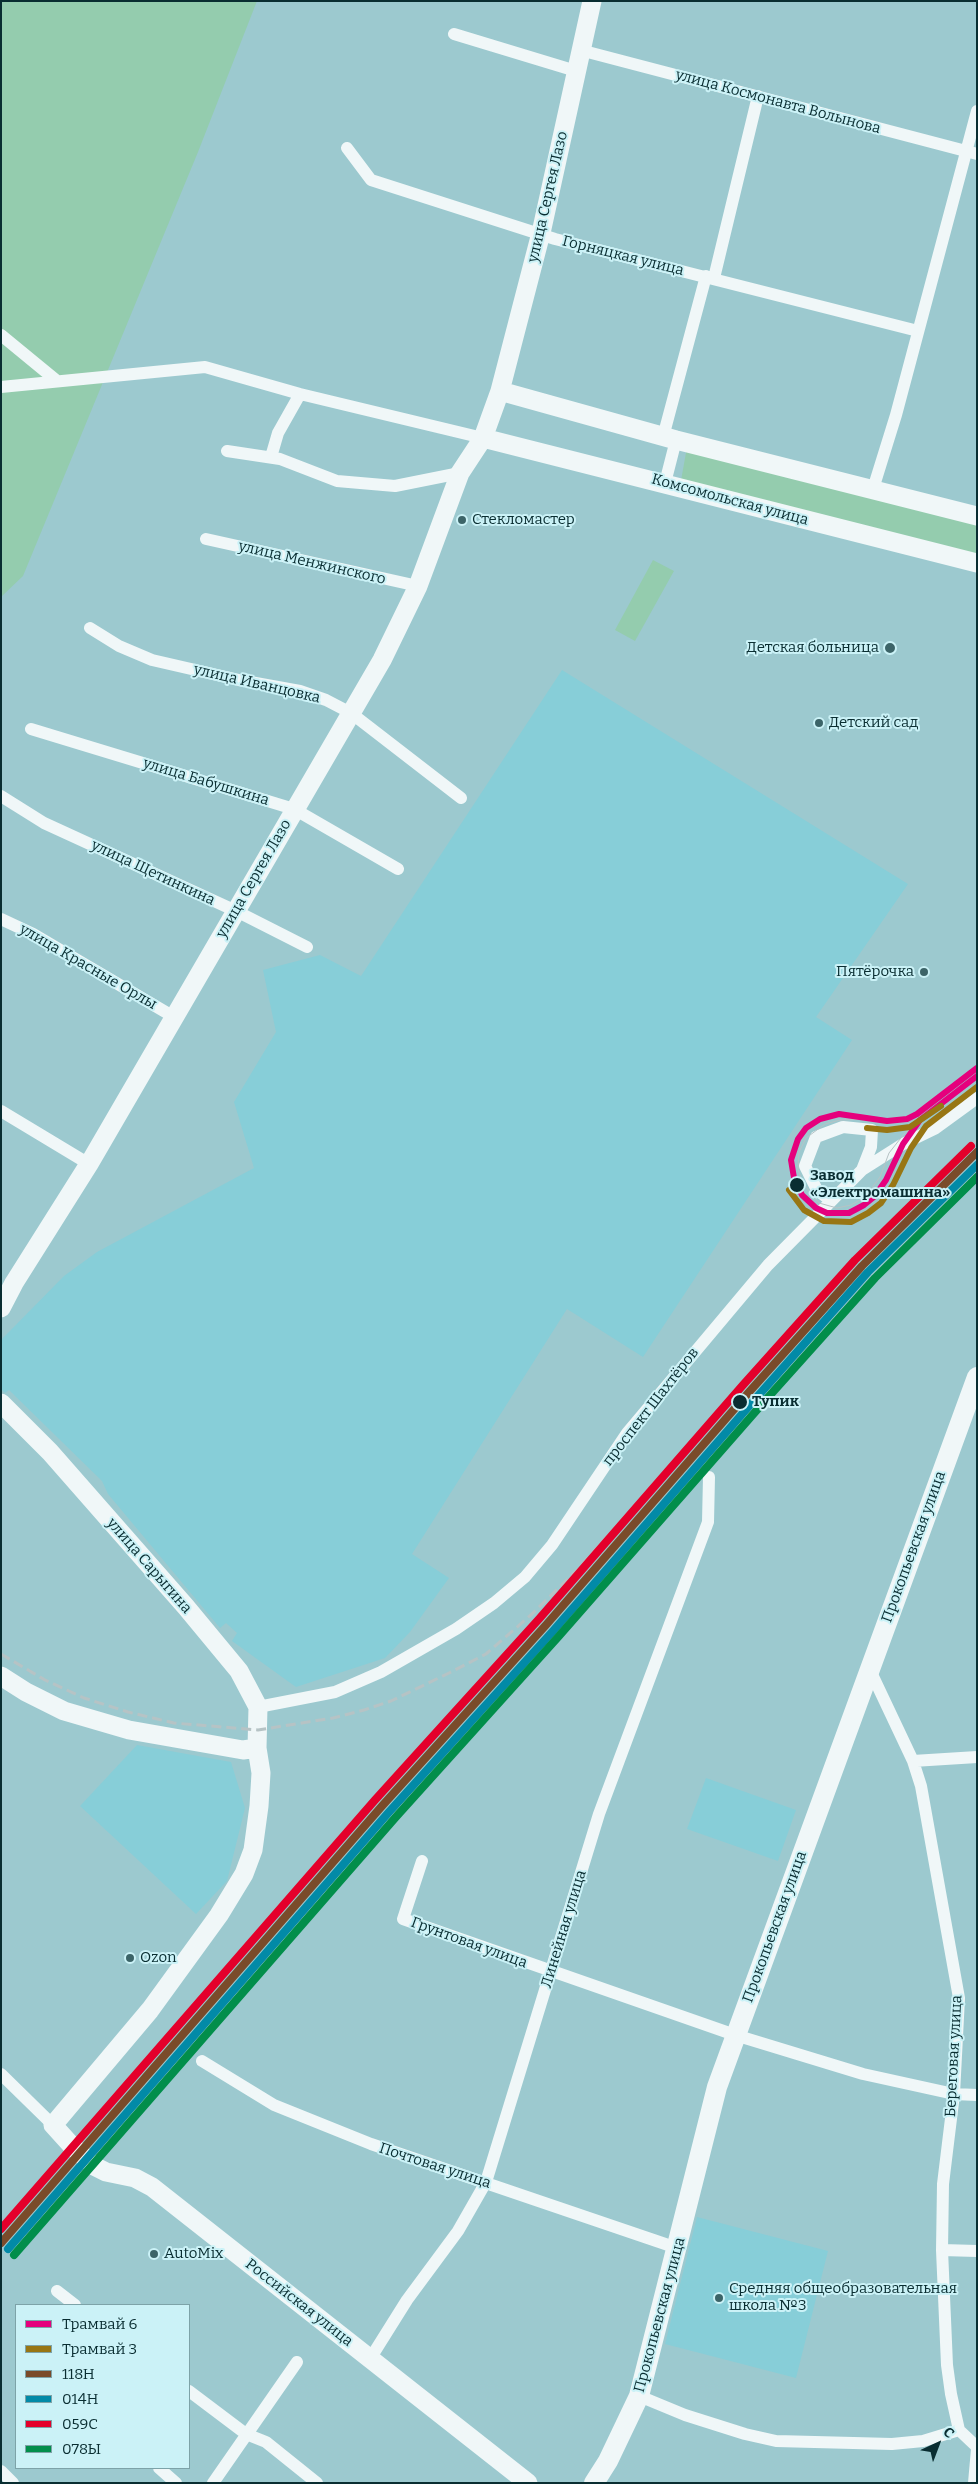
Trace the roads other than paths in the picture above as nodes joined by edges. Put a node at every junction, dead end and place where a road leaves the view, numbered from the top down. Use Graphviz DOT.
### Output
graph roads {
  1 [pos="592,1"];
  2 [pos="454,34"];
  3 [pos="580,50"];
  4 [pos="576,71"];
  5 [pos="758,96"];
  6 [pos="977,111"];
  7 [pos="347,148"];
  8 [pos="971,152"];
  9 [pos="541,232"];
  10 [pos="710,277"];
  11 [pos="918,331"];
  12 [pos="1,335"];
  13 [pos="57,381"];
  14 [pos="1,387"];
  15 [pos="500,391"];
  16 [pos="300,394"];
  17 [pos="483,438"];
  18 [pos="670,438"];
  19 [pos="227,451"];
  20 [pos="271,457"];
  21 [pos="460,473"];
  22 [pos="665,483"];
  23 [pos="873,489"];
  24 [pos="977,516"];
  25 [pos="206,539"];
  26 [pos="977,563"];
  27 [pos="418,586"];
  28 [pos="90,628"];
  29 [pos="351,713"];
  30 [pos="31,729"];
  31 [pos="1,796"];
  32 [pos="461,798"];
  33 [pos="294,809"];
  34 [pos="398,869"];
  35 [pos="236,911"];
  36 [pos="1,919"];
  37 [pos="307,947"];
  38 [pos="174,1017"];
  39 [pos="977,1098"];
  40 [pos="1,1111"];
  41 [pos="89,1164"];
  42 [pos="862,1170"];
  43 [pos="830,1200"];
  44 [pos="1,1308"];
  45 [pos="977,1377"];
  46 [pos="1,1403"];
  47 [pos="709,1477"];
  48 [pos="870,1670"];
  49 [pos="1,1676"];
  50 [pos="258,1707"];
  51 [pos="258,1748"];
  52 [pos="977,1757"];
  53 [pos="913,1761"];
  54 [pos="422,1861"];
  55 [pos="552,1972"];
  56 [pos="735,2035"];
  57 [pos="202,2060"];
  58 [pos="1,2074"];
  59 [pos="954,2094"];
  60 [pos="977,2095"];
  61 [pos="54,2125"];
  62 [pos="486,2182"];
  63 [pos="677,2248"];
  64 [pos="942,2250"];
  65 [pos="977,2252"];
  66 [pos="57,2291"];
  67 [pos="74,2304"];
  68 [pos="370,2359"];
  69 [pos="297,2362"];
  70 [pos="190,2392"];
  71 [pos="639,2396"];
  72 [pos="959,2430"];
  73 [pos="246,2434"];
  74 [pos="977,2448"];
  75 [pos="160,2469"];
  76 [pos="1,2471"];
  77 [pos="13,2483"];
  78 [pos="176,2483"];
  79 [pos="214,2483"];
  80 [pos="317,2483"];
  81 [pos="528,2483"];
  82 [pos="594,2483"];
  83 [pos="974,2483"];
  1 -- 3 [label="main road, улица Сергея Лазо"];
  2 -- 4 [label="street"];
  3 -- 4 [label="main road, улица Сергея Лазо"];
  3 -- 5 [label="street, улица Космонавта Волынова"];
  4 -- 9 [label="main road, улица Сергея Лазо"];
  5 -- 8 [label="street, улица Космонавта Волынова"];
  5 -- 10 [label="street"];
  6 -- 8 [label="street"];
  7 -- 9 [label="street, Горняцкая улица"];
  8 -- 11 [label="street"];
  9 -- 10 [label="street, Горняцкая улица"];
  9 -- 15 [label="main road, улица Сергея Лазо"];
  10 -- 11 [label="street, Горняцкая улица"];
  10 -- 18 [label="street"];
  11 -- 23 [label="street"];
  12 -- 13 [label="street"];
  13 -- 14 [label="street"];
  13 -- 16 [label="street"];
  15 -- 17 [label="main road, улица Сергея Лазо"];
  15 -- 18 [label="main road"];
  16 -- 17 [label="street"];
  16 -- 20 [label="street"];
  17 -- 21 [label="main road, улица Сергея Лазо"];
  17 -- 22 [label="main road, Комсомольская улица"];
  18 -- 22 [label="street"];
  18 -- 23 [label="main road"];
  19 -- 20 [label="street"];
  20 -- 21 [label="street"];
  21 -- 27 [label="main road, улица Сергея Лазо"];
  22 -- 26 [label="main road, Комсомольская улица"];
  23 -- 24 [label="main road"];
  25 -- 27 [label="street, улица Менжинского"];
  27 -- 29 [label="main road, улица Сергея Лазо"];
  28 -- 29 [label="street, улица Иванцовка"];
  29 -- 32 [label="street, улица Иванцовка"];
  29 -- 33 [label="main road, улица Сергея Лазо"];
  30 -- 33 [label="street, улица Бабушкина"];
  31 -- 35 [label="street, улица Щетинкина"];
  33 -- 34 [label="street, улица Бабушкина"];
  33 -- 35 [label="main road, улица Сергея Лазо"];
  35 -- 37 [label="street, улица Щетинкина"];
  35 -- 38 [label="main road, улица Сергея Лазо"];
  36 -- 38 [label="street, улица Красные Орлы"];
  38 -- 41 [label="main road, улица Сергея Лазо"];
  39 -- 42 [label="street, проспект Шахтёров"];
  40 -- 41 [label="street"];
  41 -- 44 [label="main road, улица Сергея Лазо"];
  42 -- 43 [label="street, проспект Шахтёров"];
  42 -- 43 [label="street"];
  43 -- 50 [label="street, проспект Шахтёров"];
  45 -- 48 [label="main road, Прокопьевская улица"];
  46 -- 50 [label="main road, улица Сарыгина"];
  47 -- 55 [label="street, Линейная улица"];
  48 -- 53 [label="street, Береговая улица"];
  48 -- 56 [label="main road, Прокопьевская улица"];
  49 -- 51 [label="main road"];
  50 -- 51 [label="main road, улица Сарыгина"];
  51 -- 61 [label="main road, улица Сарыгина"];
  52 -- 53 [label="street"];
  53 -- 59 [label="street, Береговая улица"];
  54 -- 55 [label="street, Грунтовая улица"];
  55 -- 56 [label="street, Грунтовая улица"];
  55 -- 62 [label="street, Линейная улица"];
  56 -- 59 [label="street, Грунтовая улица"];
  56 -- 63 [label="main road, Прокопьевская улица"];
  57 -- 62 [label="street, Почтовая улица"];
  58 -- 61 [label="street, Российская улица"];
  59 -- 60 [label="street, Грунтовая улица"];
  59 -- 64 [label="street, Береговая улица"];
  61 -- 68 [label="main road, Российская улица"];
  62 -- 63 [label="street, Почтовая улица"];
  62 -- 68 [label="street, Линейная улица"];
  63 -- 71 [label="main road, Прокопьевская улица"];
  64 -- 65 [label="street"];
  64 -- 72 [label="street, Береговая улица"];
  66 -- 67 [label="street"];
  68 -- 81 [label="main road, Российская улица"];
  69 -- 73 [label="street"];
  70 -- 73 [label="street"];
  71 -- 72 [label="street"];
  71 -- 82 [label="main road, Прокопьевская улица"];
  72 -- 74 [label="street"];
  73 -- 79 [label="street"];
  73 -- 80 [label="street"];
  74 -- 83 [label="street"];
  75 -- 78 [label="street"];
  76 -- 77 [label="street"];
}
